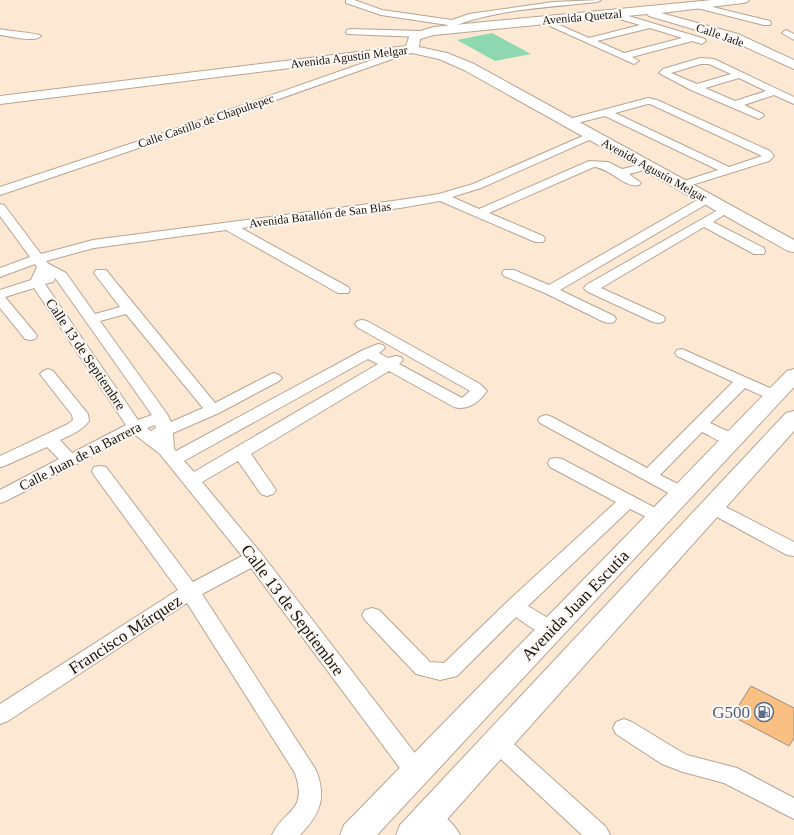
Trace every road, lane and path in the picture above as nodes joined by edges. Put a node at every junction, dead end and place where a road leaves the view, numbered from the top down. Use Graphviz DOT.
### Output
graph roads {
  1 [pos="597,0"];
  2 [pos="743,0"];
  3 [pos="349,1"];
  4 [pos="696,5"];
  5 [pos="644,11"];
  6 [pos="612,14"];
  7 [pos="767,24"];
  8 [pos="452,26"];
  9 [pos="554,26"];
  10 [pos="648,26"];
  11 [pos="0,32"];
  12 [pos="350,32"];
  13 [pos="421,34"];
  14 [pos="37,36"];
  15 [pos="692,38"];
  16 [pos="588,41"];
  17 [pos="702,41"];
  18 [pos="412,49"];
  19 [pos="623,56"];
  20 [pos="634,61"];
  21 [pos="794,65"];
  22 [pos="740,75"];
  23 [pos="694,88"];
  24 [pos="774,92"];
  25 [pos="0,100"];
  26 [pos="794,101"];
  27 [pos="734,105"];
  28 [pos="605,112"];
  29 [pos="759,116"];
  30 [pos="569,122"];
  31 [pos="592,135"];
  32 [pos="648,166"];
  33 [pos="728,170"];
  34 [pos="620,173"];
  35 [pos="635,183"];
  36 [pos="682,185"];
  37 [pos="0,191"];
  38 [pos="441,196"];
  39 [pos="706,199"];
  40 [pos="0,208"];
  41 [pos="725,210"];
  42 [pos="479,213"];
  43 [pos="5,222"];
  44 [pos="704,222"];
  45 [pos="229,227"];
  46 [pos="539,239"];
  47 [pos="794,247"];
  48 [pos="759,251"];
  49 [pos="41,263"];
  50 [pos="101,272"];
  51 [pos="509,273"];
  52 [pos="0,274"];
  53 [pos="61,276"];
  54 [pos="570,279"];
  55 [pos="38,282"];
  56 [pos="591,288"];
  57 [pos="344,290"];
  58 [pos="550,290"];
  59 [pos="0,294"];
  60 [pos="0,299"];
  61 [pos="129,309"];
  62 [pos="92,319"];
  63 [pos="609,319"];
  64 [pos="658,319"];
  65 [pos="362,324"];
  66 [pos="30,336"];
  67 [pos="391,341"];
  68 [pos="411,352"];
  69 [pos="368,353"];
  70 [pos="682,353"];
  71 [pos="389,364"];
  72 [pos="48,374"];
  73 [pos="794,376"];
  74 [pos="274,378"];
  75 [pos="743,381"];
  76 [pos="775,396"];
  77 [pos="213,410"];
  78 [pos="794,418"];
  79 [pos="546,420"];
  80 [pos="163,424"];
  81 [pos="700,425"];
  82 [pos="141,433"];
  83 [pos="50,440"];
  84 [pos="732,440"];
  85 [pos="241,452"];
  86 [pos="170,454"];
  87 [pos="70,461"];
  88 [pos="2,462"];
  89 [pos="556,463"];
  90 [pos="100,471"];
  91 [pos="649,476"];
  92 [pos="192,481"];
  93 [pos="267,490"];
  94 [pos="682,493"];
  95 [pos="0,497"];
  96 [pos="628,501"];
  97 [pos="712,508"];
  98 [pos="659,517"];
  99 [pos="794,550"];
  100 [pos="254,558"];
  101 [pos="190,592"];
  102 [pos="514,607"];
  103 [pos="372,615"];
  104 [pos="552,630"];
  105 [pos="1,713"];
  106 [pos="624,728"];
  107 [pos="497,742"];
  108 [pos="416,772"];
  109 [pos="794,809"];
  110 [pos="429,829"];
  111 [pos="284,835"];
  112 [pos="356,835"];
  113 [pos="598,835"];
  1 -- 8 [label="street"];
  2 -- 4 [label="main road, Avenida Quetzal"];
  3 -- 8 [label="street"];
  4 -- 5 [label="main road, Avenida Quetzal"];
  4 -- 7 [label="street"];
  5 -- 6 [label="main road, Avenida Quetzal"];
  5 -- 21 [label="main road, Calle Jade"];
  6 -- 8 [label="main road, Avenida Quetzal"];
  6 -- 10 [label="street"];
  8 -- 13 [label="main road, Avenida Quetzal"];
  9 -- 16 [label="street"];
  10 -- 15 [label="street"];
  10 -- 16 [label="street"];
  11 -- 14 [label="street"];
  12 -- 13 [label="street, Avenida Quetzal"];
  13 -- 18 [label="main road"];
  15 -- 17 [label="street"];
  15 -- 19 [label="street"];
  16 -- 19 [label="street"];
  18 -- 25 [label="main road, Avenida Agustín Melgar"];
  18 -- 30 [label="main road, Avenida Agustín Melgar"];
  18 -- 37 [label="street, Calle Castillo de Chapultepec"];
  19 -- 20 [label="street"];
  22 -- 23 [label="street"];
  22 -- 23 [label="street"];
  22 -- 24 [label="street"];
  23 -- 27 [label="street"];
  24 -- 26 [label="street"];
  24 -- 27 [label="street"];
  27 -- 29 [label="street"];
  28 -- 30 [label="street"];
  28 -- 33 [label="street"];
  28 -- 33 [label="street"];
  30 -- 31 [label="main road, Avenida Agustín Melgar"];
  31 -- 32 [label="main road, Avenida Agustín Melgar"];
  31 -- 38 [label="street, Avenida Batallón de San Blas"];
  32 -- 34 [label="street"];
  32 -- 36 [label="main road, Avenida Agustín Melgar"];
  33 -- 36 [label="street"];
  34 -- 35 [label="street"];
  34 -- 42 [label="street"];
  36 -- 39 [label="main road, Avenida Agustín Melgar"];
  38 -- 42 [label="street"];
  38 -- 45 [label="street, Avenida Batallón de San Blas"];
  39 -- 41 [label="main road, Avenida Agustín Melgar"];
  39 -- 54 [label="street"];
  40 -- 43 [label="street, Calle 13 de Septiembre"];
  41 -- 44 [label="street"];
  41 -- 47 [label="main road, Avenida Agustín Melgar"];
  42 -- 46 [label="street"];
  43 -- 49 [label="street, Calle 13 de Septiembre"];
  44 -- 48 [label="street"];
  44 -- 56 [label="street"];
  45 -- 49 [label="street, Avenida Batallón de San Blas"];
  45 -- 57 [label="street"];
  49 -- 52 [label="street, Avenida Batallón de San Blas"];
  49 -- 53 [label="street, Calle 13 de Septiembre"];
  49 -- 55 [label="street"];
  50 -- 61 [label="street"];
  51 -- 58 [label="street"];
  53 -- 55 [label="street"];
  53 -- 62 [label="street, Calle 13 de Septiembre"];
  54 -- 56 [label="street"];
  54 -- 58 [label="street"];
  55 -- 59 [label="street"];
  55 -- 82 [label="street, Calle 13 de Septiembre"];
  56 -- 64 [label="street"];
  58 -- 63 [label="street"];
  60 -- 66 [label="street"];
  61 -- 62 [label="street"];
  61 -- 77 [label="street"];
  62 -- 80 [label="street, Calle 13 de Septiembre"];
  65 -- 67 [label="street"];
  67 -- 68 [label="street"];
  67 -- 69 [label="street"];
  68 -- 71 [label="street"];
  68 -- 71 [label="street"];
  69 -- 71 [label="street"];
  69 -- 86 [label="street"];
  70 -- 75 [label="street"];
  71 -- 85 [label="street"];
  72 -- 83 [label="street"];
  73 -- 76 [label="main road, Avenida Juan Escutia"];
  74 -- 77 [label="street, Calle Juan de la Barrera"];
  75 -- 76 [label="street"];
  75 -- 81 [label="street"];
  76 -- 84 [label="main road, Avenida Juan Escutia"];
  77 -- 80 [label="street, Calle Juan de la Barrera"];
  78 -- 97 [label="main road"];
  79 -- 91 [label="street"];
  80 -- 82 [label="street, Calle Juan de la Barrera"];
  80 -- 86 [label="street"];
  81 -- 84 [label="street"];
  81 -- 91 [label="street"];
  82 -- 86 [label="street, Calle 13 de Septiembre"];
  82 -- 87 [label="street, Calle Juan de la Barrera"];
  83 -- 87 [label="street"];
  83 -- 88 [label="street"];
  84 -- 94 [label="main road, Avenida Juan Escutia"];
  85 -- 92 [label="street"];
  85 -- 93 [label="street"];
  86 -- 92 [label="street, Calle 13 de Septiembre"];
  87 -- 95 [label="street, Calle Juan de la Barrera"];
  89 -- 96 [label="street"];
  90 -- 101 [label="street"];
  91 -- 94 [label="street"];
  92 -- 100 [label="street, Calle 13 de Septiembre"];
  94 -- 98 [label="main road, Avenida Juan Escutia"];
  96 -- 98 [label="street"];
  96 -- 102 [label="street"];
  97 -- 99 [label="street"];
  97 -- 107 [label="main road"];
  98 -- 104 [label="main road, Avenida Juan Escutia"];
  100 -- 101 [label="street, Francisco Márquez"];
  100 -- 108 [label="street, Calle 13 de Septiembre"];
  101 -- 105 [label="street, Francisco Márquez"];
  101 -- 111 [label="street"];
  102 -- 103 [label="street"];
  102 -- 104 [label="street"];
  104 -- 108 [label="main road, Avenida Juan Escutia"];
  106 -- 109 [label="street"];
  107 -- 110 [label="main road"];
  107 -- 113 [label="street"];
  108 -- 112 [label="main road, Avenida Juan Escutia"];
}
